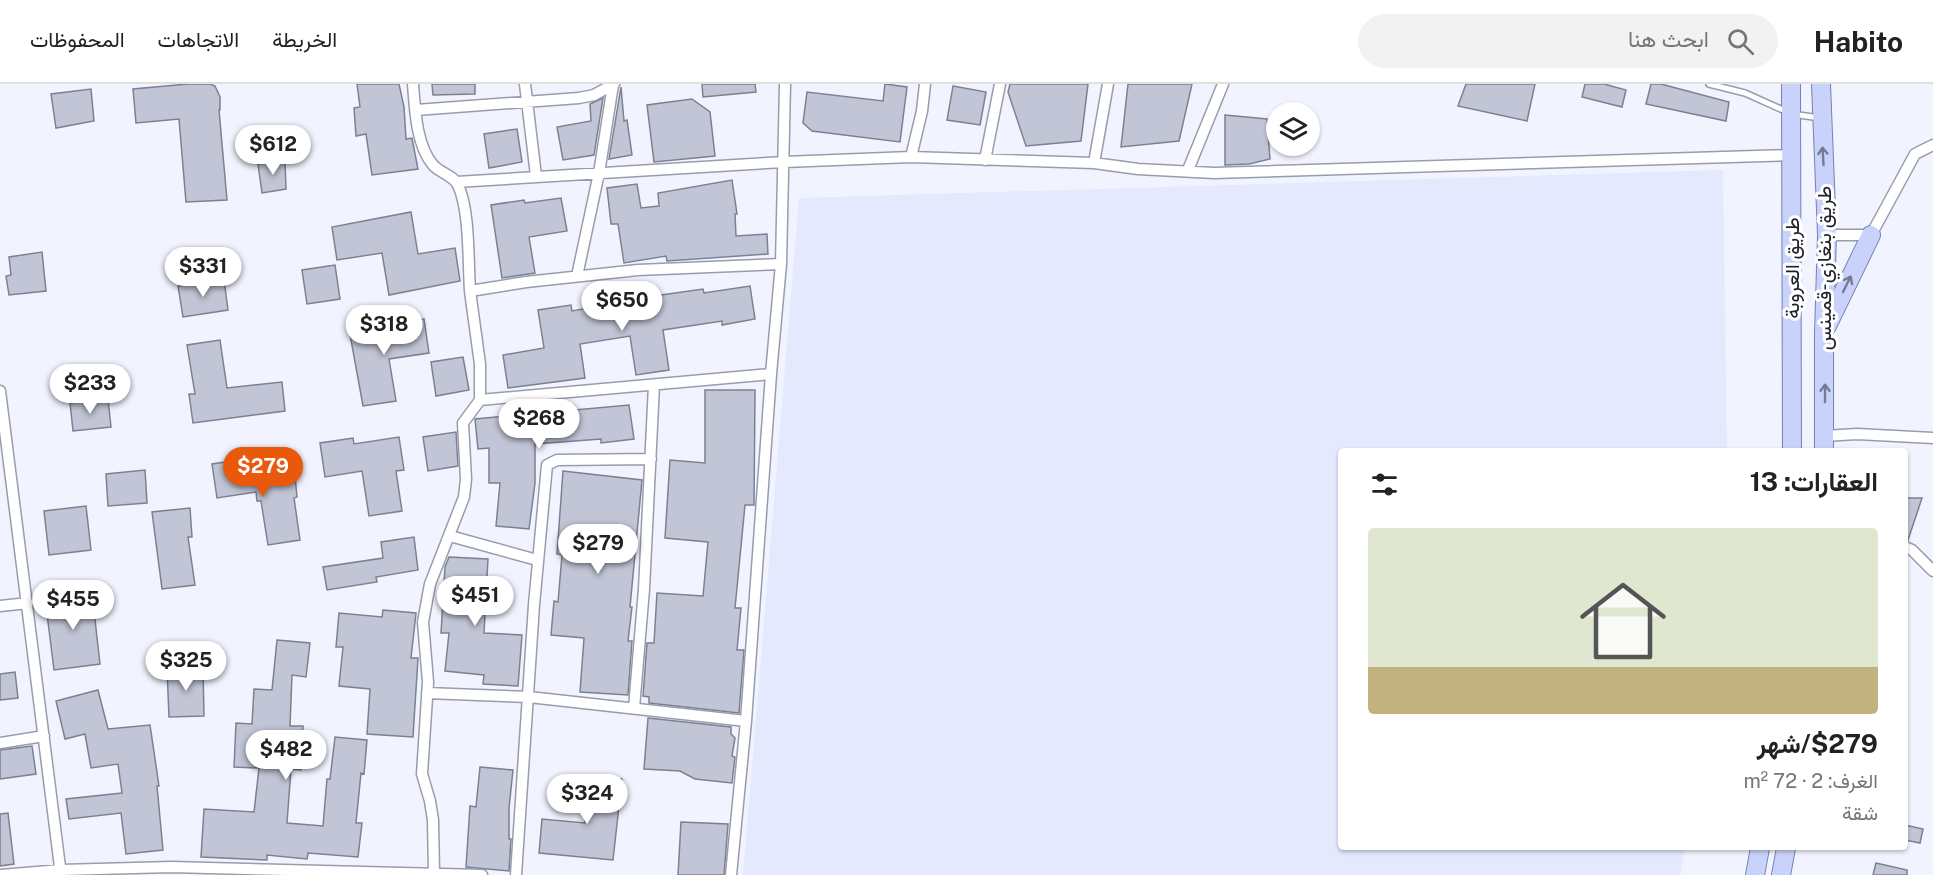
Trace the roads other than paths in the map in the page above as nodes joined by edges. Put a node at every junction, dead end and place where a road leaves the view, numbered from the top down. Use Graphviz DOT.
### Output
graph roads {
  1 [pos="413,84"];
  2 [pos="525,84"];
  3 [pos="614,84"];
  4 [pos="785,84"];
  5 [pos="925,84"];
  6 [pos="1000,84"];
  7 [pos="1108,84"];
  8 [pos="1223,84"];
  9 [pos="1709,84"];
  10 [pos="1791,84"];
  11 [pos="1821,84"];
  12 [pos="527,101"];
  13 [pos="416,110"];
  14 [pos="1792,114"];
  15 [pos="1822,118"];
  16 [pos="1933,145"];
  17 [pos="1792,155"];
  18 [pos="911,157"];
  19 [pos="985,160"];
  20 [pos="784,162"];
  21 [pos="1094,163"];
  22 [pos="1188,170"];
  23 [pos="599,173"];
  24 [pos="536,176"];
  25 [pos="456,182"];
  26 [pos="1827,235"];
  27 [pos="1871,235"];
  28 [pos="781,264"];
  29 [pos="577,276"];
  30 [pos="470,291"];
  31 [pos="1824,333"];
  32 [pos="771,374"];
  33 [pos="654,385"];
  34 [pos="0,391"];
  35 [pos="480,400"];
  36 [pos="1933,438"];
  37 [pos="1824,444"];
  38 [pos="1792,448"];
  39 [pos="651,459"];
  40 [pos="450,536"];
  41 [pos="1908,548"];
  42 [pos="537,560"];
  43 [pos="1933,571"];
  44 [pos="27,603"];
  45 [pos="0,606"];
  46 [pos="428,693"];
  47 [pos="529,697"];
  48 [pos="634,708"];
  49 [pos="746,722"];
  50 [pos="44,736"];
  51 [pos="0,743"];
  52 [pos="1760,850"];
  53 [pos="1786,850"];
  54 [pos="61,872"];
  55 [pos="434,873"];
  56 [pos="0,875"];
  57 [pos="482,875"];
  58 [pos="516,875"];
  59 [pos="731,875"];
  60 [pos="1755,875"];
  61 [pos="1781,875"];
  1 -- 13 [label="street"];
  2 -- 12 [label="street"];
  3 -- 12 [label="street"];
  3 -- 23 [label="street"];
  4 -- 20 [label="street"];
  5 -- 18 [label="street"];
  6 -- 19 [label="street"];
  7 -- 21 [label="street"];
  8 -- 22 [label="street"];
  9 -- 14 [label="lane"];
  10 -- 14 [label="main road, طريق العروبة"];
  11 -- 15 [label="main road, طريق بنغازي-قمينس"];
  12 -- 13 [label="street"];
  12 -- 24 [label="street"];
  13 -- 25 [label="street"];
  14 -- 15 [label="lane"];
  14 -- 17 [label="main road, طريق العروبة"];
  26 -- 15 [label="main road, طريق بنغازي-قمينس, one-way"];
  16 -- 27 [label="street"];
  17 -- 22 [label="street"];
  17 -- 38 [label="main road, طريق العروبة"];
  18 -- 19 [label="street"];
  18 -- 20 [label="street"];
  19 -- 21 [label="street"];
  20 -- 23 [label="street"];
  20 -- 28 [label="street"];
  21 -- 22 [label="street"];
  23 -- 24 [label="street"];
  23 -- 29 [label="street"];
  24 -- 25 [label="street"];
  25 -- 30 [label="street"];
  26 -- 27 [label="street"];
  26 -- 31 [label="main road, طريق بنغازي-قمينس"];
  31 -- 27 [label="main road, one-way"];
  28 -- 29 [label="street"];
  28 -- 32 [label="street"];
  29 -- 30 [label="street"];
  30 -- 35 [label="street"];
  37 -- 31 [label="main road, طريق بنغازي-قمينس, one-way"];
  32 -- 33 [label="street"];
  32 -- 49 [label="street"];
  33 -- 35 [label="street"];
  33 -- 39 [label="street"];
  34 -- 44 [label="street"];
  35 -- 40 [label="street"];
  36 -- 37 [label="street"];
  39 -- 42 [label="street"];
  39 -- 48 [label="street"];
  40 -- 42 [label="street"];
  40 -- 46 [label="street"];
  41 -- 43 [label="street"];
  42 -- 47 [label="street"];
  44 -- 45 [label="street"];
  44 -- 50 [label="street"];
  46 -- 47 [label="street"];
  46 -- 55 [label="street"];
  47 -- 48 [label="street"];
  47 -- 58 [label="street"];
  48 -- 49 [label="street"];
  49 -- 59 [label="street"];
  50 -- 51 [label="street"];
  50 -- 54 [label="street"];
  52 -- 60 [label="main road"];
  53 -- 61 [label="main road"];
  54 -- 55 [label="street"];
  54 -- 56 [label="street"];
  55 -- 57 [label="street"];
}
